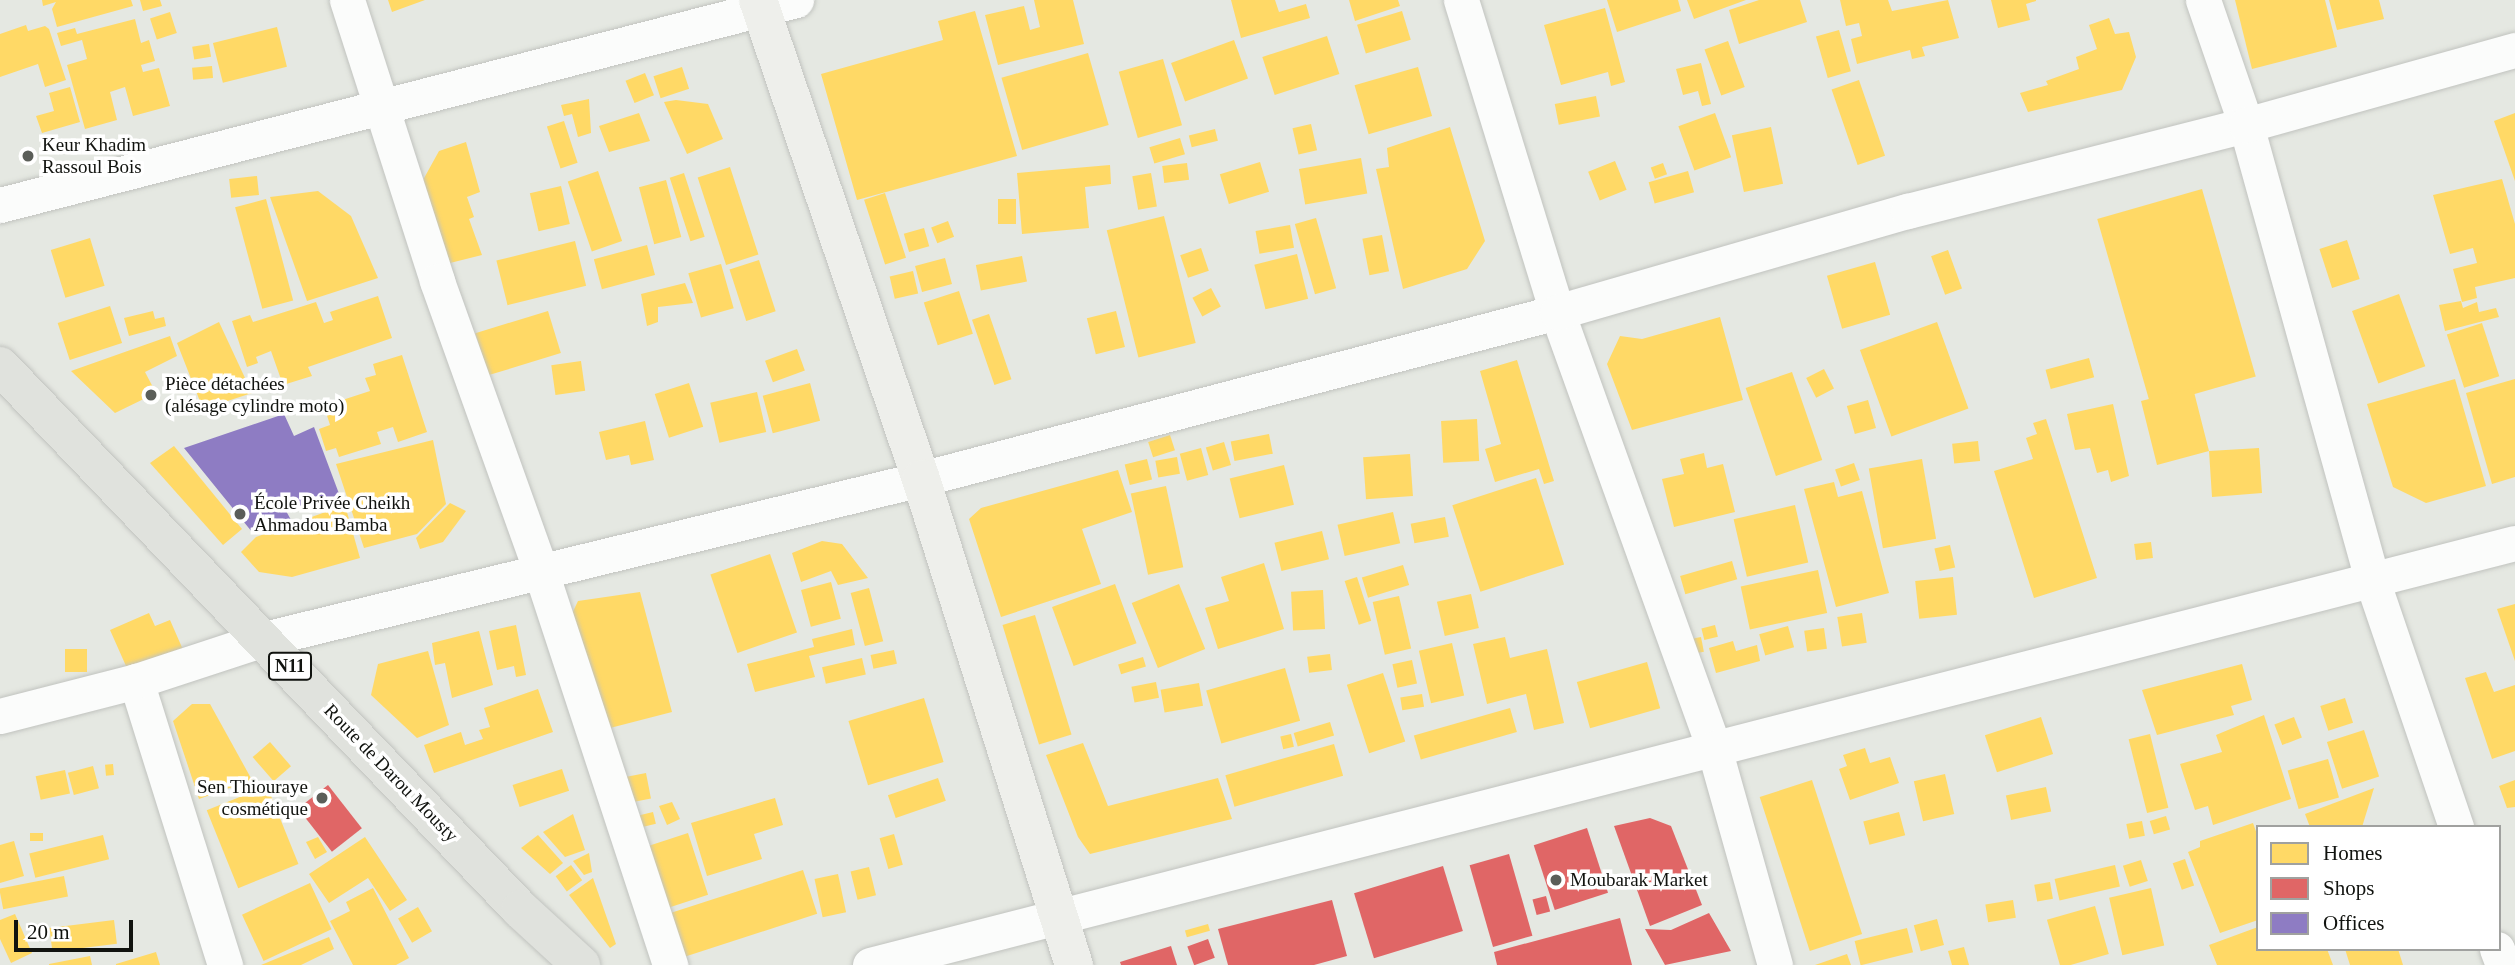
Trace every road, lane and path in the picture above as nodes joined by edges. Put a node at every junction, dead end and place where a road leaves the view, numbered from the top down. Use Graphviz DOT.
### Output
graph roads {
  1 [pos="347,0"];
  2 [pos="1461,0"];
  3 [pos="2203,0"];
  4 [pos="772,3"];
  5 [pos="2515,50"];
  6 [pos="382,106"];
  7 [pos="2246,125"];
  8 [pos="0,205"];
  9 [pos="1557,312"];
  10 [pos="0,366"];
  11 [pos="921,479"];
  12 [pos="2515,543"];
  13 [pos="541,572"];
  14 [pos="2372,580"];
  15 [pos="264,639"];
  16 [pos="136,681"];
  17 [pos="0,716"];
  18 [pos="1714,748"];
  19 [pos="2455,825"];
  20 [pos="1059,916"];
  21 [pos="225,965"];
  22 [pos="581,965"];
  23 [pos="670,965"];
  24 [pos="870,965"];
  25 [pos="1074,965"];
  26 [pos="1776,965"];
  1 -- 6 [label="street"];
  2 -- 9 [label="street"];
  3 -- 7 [label="street"];
  4 -- 6 [label="street"];
  4 -- 11 [label="main road"];
  5 -- 7 [label="street"];
  6 -- 8 [label="street"];
  6 -- 13 [label="street"];
  7 -- 9 [label="street"];
  7 -- 14 [label="street"];
  9 -- 11 [label="street"];
  9 -- 18 [label="street"];
  10 -- 15 [label="main road, Route de Darou Mousty / N11"];
  11 -- 13 [label="street"];
  11 -- 20 [label="main road"];
  12 -- 14 [label="street"];
  13 -- 15 [label="street"];
  13 -- 23 [label="street"];
  14 -- 18 [label="street"];
  14 -- 19 [label="street"];
  15 -- 16 [label="street"];
  15 -- 22 [label="main road, Route de Darou Mousty / N11"];
  16 -- 17 [label="street"];
  16 -- 21 [label="street"];
  18 -- 20 [label="street"];
  18 -- 26 [label="street"];
  20 -- 24 [label="street"];
  20 -- 25 [label="main road"];
}
